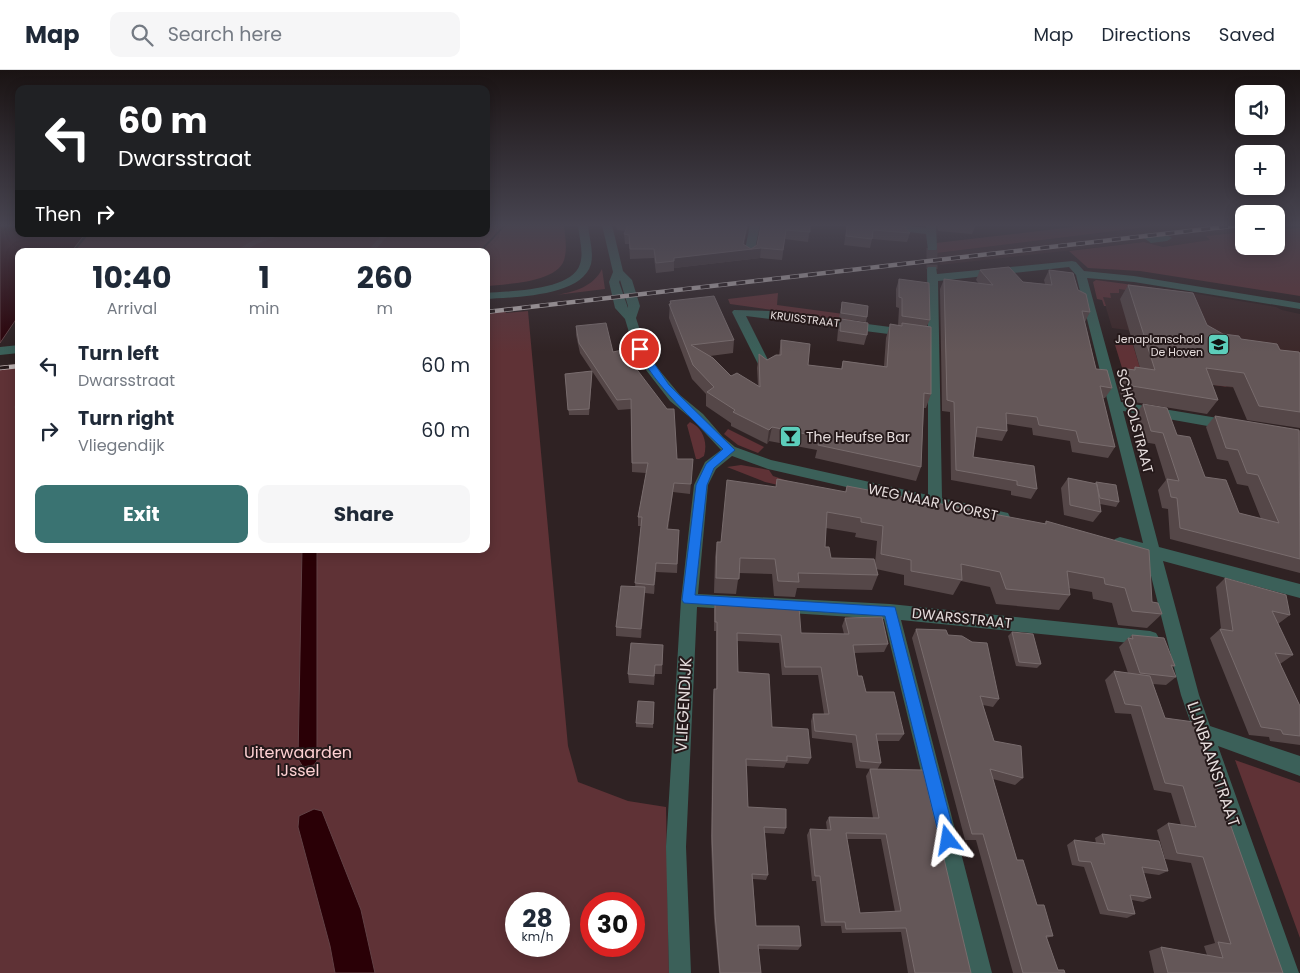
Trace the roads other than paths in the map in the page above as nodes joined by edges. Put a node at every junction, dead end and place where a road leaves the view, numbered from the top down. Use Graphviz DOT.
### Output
graph roads {
  1 [pos="584,267"];
  2 [pos="617,267"];
  3 [pos="1024,267"];
  4 [pos="1075,267"];
  5 [pos="1081,274"];
  6 [pos="490,296"];
  7 [pos="1300,306"];
  8 [pos="934,336"];
  9 [pos="15,349"];
  10 [pos="0,351"];
  11 [pos="766,368"];
  12 [pos="1116,406"];
  13 [pos="1245,427"];
  14 [pos="730,450"];
  15 [pos="934,501"];
  16 [pos="1020,520"];
  17 [pos="1106,540"];
  18 [pos="1153,550"];
  19 [pos="1300,591"];
  20 [pos="689,600"];
  21 [pos="890,611"];
  22 [pos="1174,640"];
  23 [pos="1202,732"];
  24 [pos="1300,766"];
  25 [pos="680,973"];
  26 [pos="981,973"];
  27 [pos="1288,973"];
  1 -- 6 [label="street"];
  2 -- 14 [label="street, WEG NAAR VOORST"];
  3 -- 8 [label="street"];
  4 -- 5 [label="street"];
  5 -- 7 [label="street"];
  5 -- 12 [label="street, SCHOOLSTRAAT"];
  8 -- 11 [label="street, KRUISSTRAAT"];
  8 -- 15 [label="street"];
  9 -- 10 [label="street"];
  12 -- 13 [label="street"];
  12 -- 18 [label="street, SCHOOLSTRAAT"];
  14 -- 15 [label="street, WEG NAAR VOORST"];
  14 -- 20 [label="street, VLIEGENDIJK"];
  15 -- 16 [label="street, WEG NAAR VOORST"];
  17 -- 18 [label="street"];
  18 -- 19 [label="street"];
  18 -- 22 [label="street, LIJNBAANSTRAAT"];
  20 -- 21 [label="street, DWARSSTRAAT"];
  20 -- 25 [label="street, VLIEGENDIJK"];
  21 -- 22 [label="street, DWARSSTRAAT"];
  21 -- 26 [label="street"];
  22 -- 23 [label="street, LIJNBAANSTRAAT"];
  23 -- 24 [label="street"];
  23 -- 27 [label="street, LIJNBAANSTRAAT"];
}
